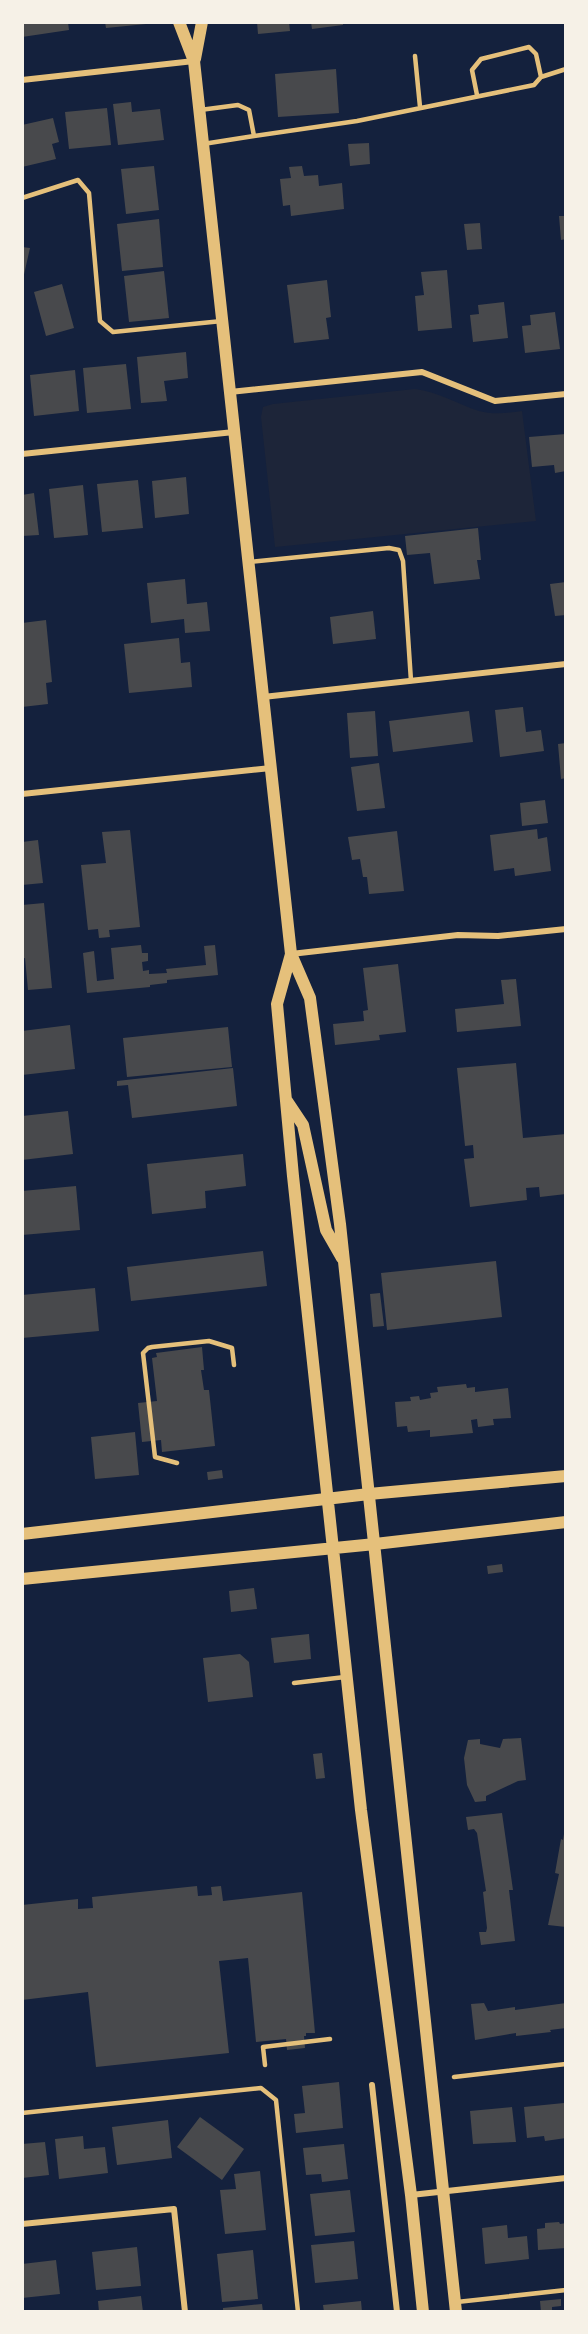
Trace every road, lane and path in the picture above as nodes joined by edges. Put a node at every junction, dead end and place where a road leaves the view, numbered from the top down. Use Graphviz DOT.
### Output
graph roads {
  1 [pos="180,22"];
  2 [pos="202,22"];
  3 [pos="415,56"];
  4 [pos="194,61"];
  5 [pos="566,69"];
  6 [pos="541,77"];
  7 [pos="22,80"];
  8 [pos="477,95"];
  9 [pos="420,107"];
  10 [pos="200,110"];
  11 [pos="254,136"];
  12 [pos="203,144"];
  13 [pos="22,198"];
  14 [pos="222,321"];
  15 [pos="230,392"];
  16 [pos="566,394"];
  17 [pos="235,432"];
  18 [pos="22,454"];
  19 [pos="249,562"];
  20 [pos="566,664"];
  21 [pos="411,681"];
  22 [pos="263,698"];
  23 [pos="271,768"];
  24 [pos="22,794"];
  25 [pos="566,929"];
  26 [pos="291,954"];
  27 [pos="286,1100"];
  28 [pos="344,1262"];
  29 [pos="234,1365"];
  30 [pos="177,1463"];
  31 [pos="566,1476"];
  32 [pos="369,1494"];
  33 [pos="328,1498"];
  34 [pos="566,1522"];
  35 [pos="22,1533"];
  36 [pos="375,1544"];
  37 [pos="333,1548"];
  38 [pos="22,1579"];
  39 [pos="346,1677"];
  40 [pos="294,1683"];
  41 [pos="330,2039"];
  42 [pos="566,2064"];
  43 [pos="265,2066"];
  44 [pos="454,2077"];
  45 [pos="372,2085"];
  46 [pos="22,2113"];
  47 [pos="566,2178"];
  48 [pos="443,2192"];
  49 [pos="411,2195"];
  50 [pos="22,2224"];
  51 [pos="566,2290"];
  52 [pos="455,2307"];
  53 [pos="185,2312"];
  54 [pos="298,2312"];
  55 [pos="397,2312"];
  56 [pos="423,2312"];
  1 -- 4 [label="main road"];
  2 -- 4 [label="main road"];
  3 -- 9 [label="lane"];
  4 -- 7 [label="street"];
  4 -- 10 [label="main road"];
  5 -- 6 [label="lane"];
  6 -- 8 [label="lane"];
  6 -- 8 [label="lane"];
  8 -- 9 [label="lane"];
  9 -- 11 [label="lane"];
  10 -- 11 [label="lane"];
  10 -- 12 [label="main road"];
  11 -- 12 [label="lane"];
  12 -- 14 [label="main road"];
  13 -- 14 [label="lane"];
  14 -- 15 [label="main road"];
  15 -- 16 [label="street"];
  15 -- 17 [label="main road"];
  17 -- 18 [label="street"];
  17 -- 19 [label="main road"];
  19 -- 21 [label="lane"];
  19 -- 22 [label="main road"];
  20 -- 21 [label="street"];
  21 -- 22 [label="street"];
  22 -- 23 [label="main road"];
  23 -- 24 [label="street"];
  23 -- 26 [label="main road"];
  25 -- 26 [label="street"];
  26 -- 27 [label="main road"];
  26 -- 28 [label="main road"];
  27 -- 28 [label="main road"];
  27 -- 33 [label="main road"];
  28 -- 32 [label="main road"];
  29 -- 30 [label="lane"];
  31 -- 32 [label="main road"];
  32 -- 33 [label="main road"];
  32 -- 36 [label="main road"];
  33 -- 35 [label="main road"];
  33 -- 37 [label="main road"];
  34 -- 36 [label="main road"];
  36 -- 37 [label="main road"];
  36 -- 48 [label="main road"];
  37 -- 38 [label="main road"];
  37 -- 39 [label="main road"];
  39 -- 40 [label="lane"];
  39 -- 49 [label="main road"];
  41 -- 43 [label="lane"];
  42 -- 44 [label="lane"];
  45 -- 55 [label="street"];
  46 -- 54 [label="lane"];
  47 -- 48 [label="street"];
  48 -- 49 [label="street"];
  48 -- 52 [label="main road"];
  49 -- 56 [label="main road"];
  50 -- 53 [label="street"];
  51 -- 52 [label="lane"];
}
